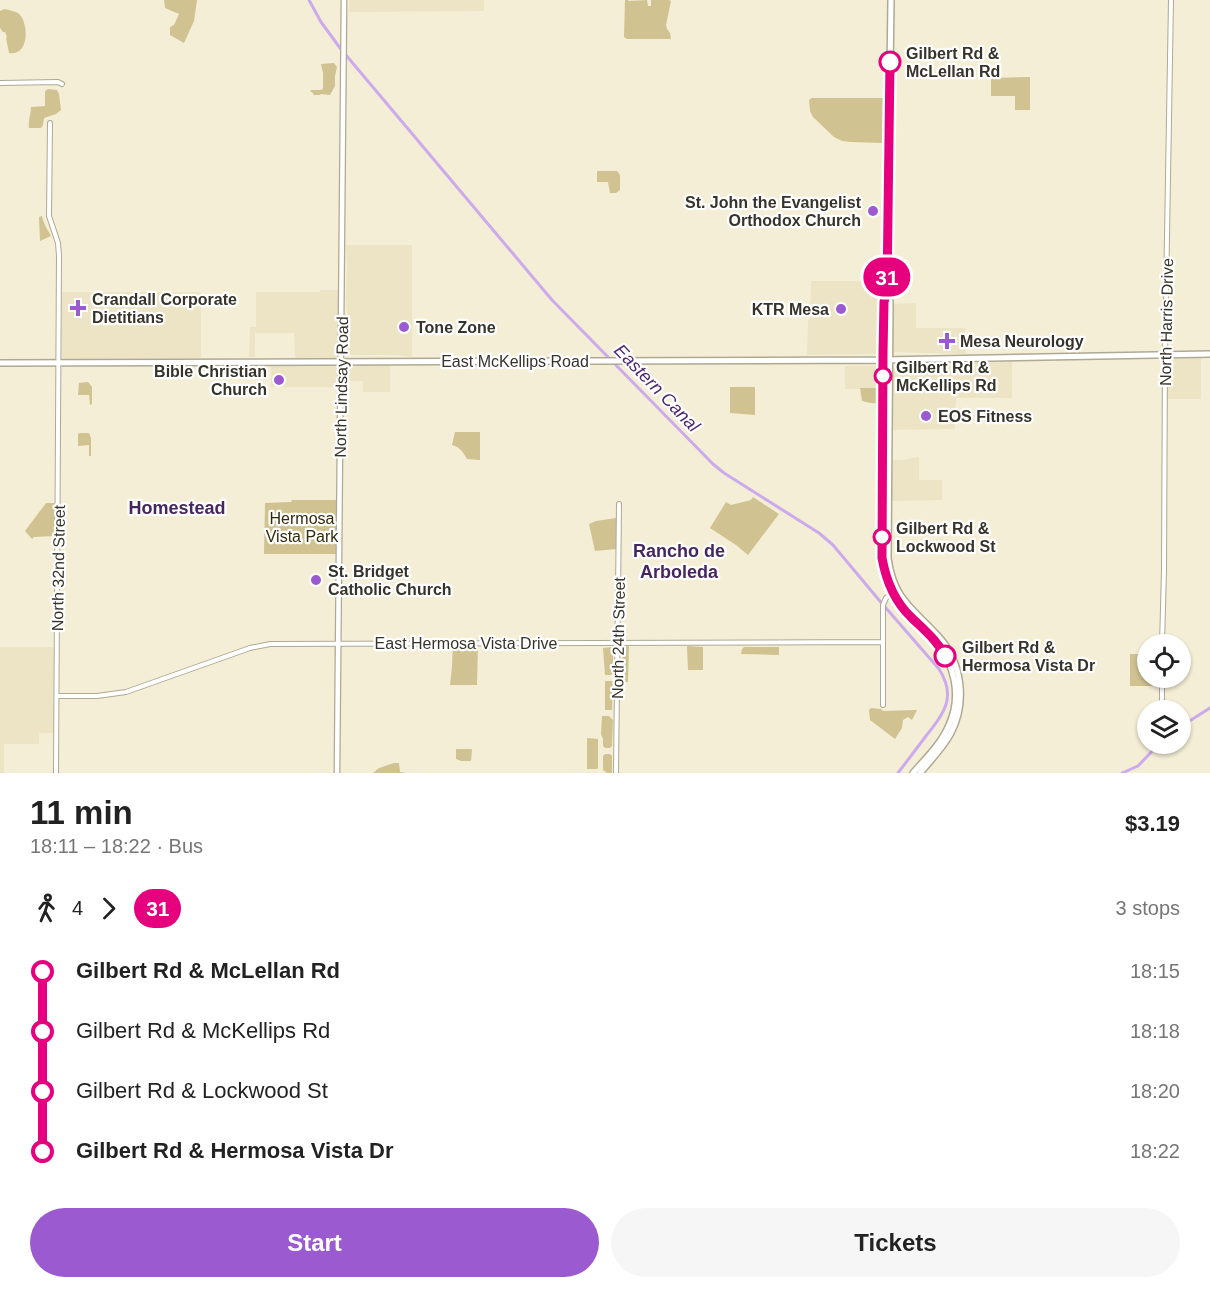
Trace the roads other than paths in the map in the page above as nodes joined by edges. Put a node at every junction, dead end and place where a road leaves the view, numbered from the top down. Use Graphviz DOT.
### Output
graph roads {
  1 [pos="344,0"];
  2 [pos="891,0"];
  3 [pos="1171,0"];
  4 [pos="0,83"];
  5 [pos="62,84"];
  6 [pos="50,123"];
  7 [pos="1210,354"];
  8 [pos="1165,355"];
  9 [pos="886,360"];
  10 [pos="341,362"];
  11 [pos="0,363"];
  12 [pos="59,363"];
  13 [pos="619,504"];
  14 [pos="895,592"];
  15 [pos="1162,634"];
  16 [pos="883,642"];
  17 [pos="339,643"];
  18 [pos="618,643"];
  19 [pos="57,696"];
  20 [pos="883,705"];
  21 [pos="56,773"];
  22 [pos="337,773"];
  23 [pos="616,773"];
  24 [pos="914,773"];
  25 [pos="920,773"];
  1 -- 10 [label="main road, North Lindsay Road"];
  2 -- 9 [label="main road"];
  3 -- 8 [label="street, North Harris Drive"];
  4 -- 5 [label="street"];
  6 -- 12 [label="street, North 32nd Street"];
  7 -- 8 [label="main road, East McKellips Road"];
  8 -- 9 [label="main road, East McKellips Road"];
  8 -- 15 [label="street, North Harris Drive"];
  9 -- 10 [label="main road, East McKellips Road"];
  9 -- 14 [label="main road"];
  10 -- 12 [label="main road, East McKellips Road"];
  10 -- 17 [label="main road, North Lindsay Road"];
  11 -- 12 [label="main road, East McKellips Road"];
  12 -- 19 [label="street, North 32nd Street"];
  13 -- 18 [label="street, North 24th Street"];
  14 -- 16 [label="street"];
  14 -- 24 [label="main road"];
  14 -- 25 [label="main road"];
  16 -- 18 [label="street, East Hermosa Vista Drive"];
  16 -- 20 [label="street"];
  17 -- 18 [label="street, East Hermosa Vista Drive"];
  17 -- 19 [label="street, East Hermosa Vista Drive"];
  17 -- 22 [label="main road, North Lindsay Road"];
  18 -- 23 [label="street, North 24th Street"];
  19 -- 21 [label="street, North 32nd Street"];
}
